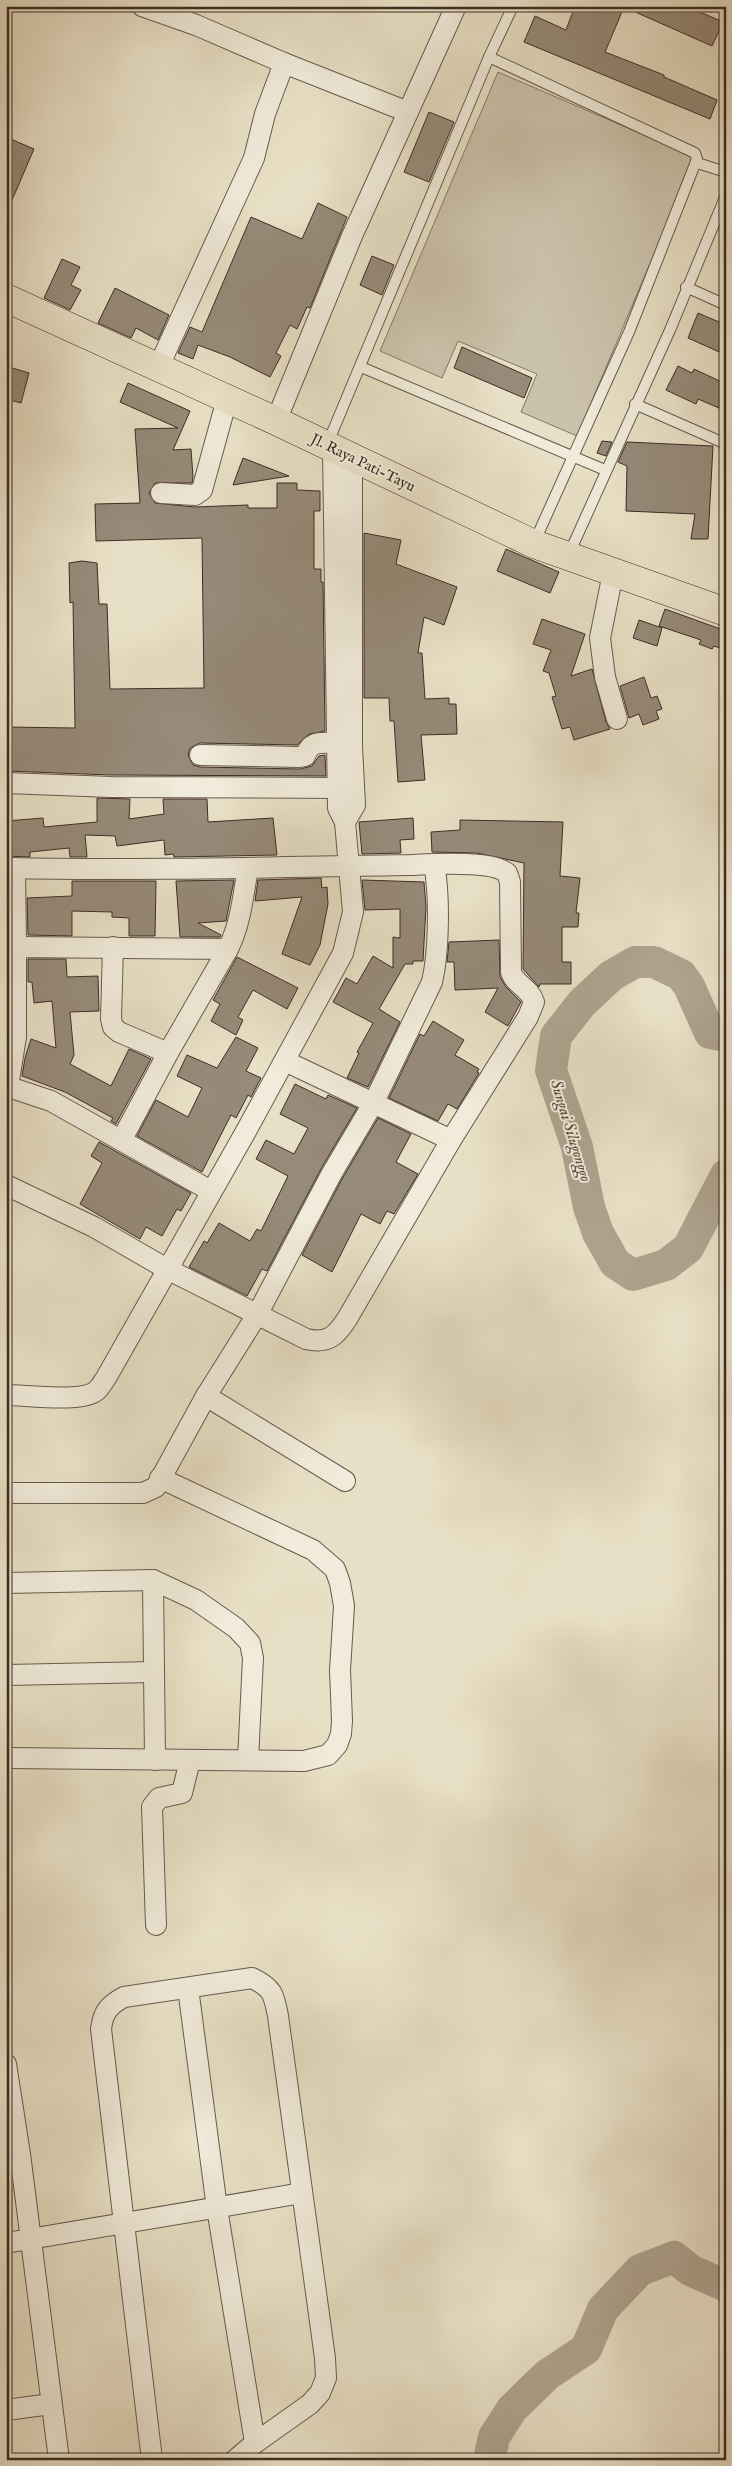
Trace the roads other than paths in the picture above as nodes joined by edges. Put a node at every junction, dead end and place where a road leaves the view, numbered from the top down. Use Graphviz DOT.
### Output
graph roads {
  1 [pos="142,6"];
  2 [pos="456,6"];
  3 [pos="513,6"];
  4 [pos="718,6"];
  5 [pos="726,10"];
  6 [pos="489,57"];
  7 [pos="284,63"];
  8 [pos="408,112"];
  9 [pos="697,163"];
  10 [pos="726,172"];
  11 [pos="726,195"];
  12 [pos="686,287"];
  13 [pos="6,298"];
  14 [pos="726,305"];
  15 [pos="361,367"];
  16 [pos="158,368"];
  17 [pos="227,399"];
  18 [pos="635,404"];
  19 [pos="276,421"];
  20 [pos="726,444"];
  21 [pos="337,451"];
  22 [pos="575,457"];
  23 [pos="605,470"];
  24 [pos="161,493"];
  25 [pos="534,544"];
  26 [pos="568,558"];
  27 [pos="613,573"];
  28 [pos="726,612"];
  29 [pos="617,719"];
  30 [pos="344,720"];
  31 [pos="336,743"];
  32 [pos="200,755"];
  33 [pos="6,783"];
  34 [pos="345,788"];
  35 [pos="434,864"];
  36 [pos="349,866"];
  37 [pos="11,868"];
  38 [pos="248,868"];
  39 [pos="16,947"];
  40 [pos="113,947"];
  41 [pos="228,949"];
  42 [pos="168,1053"];
  43 [pos="285,1061"];
  44 [pos="7,1087"];
  45 [pos="374,1102"];
  46 [pos="122,1139"];
  47 [pos="452,1140"];
  48 [pos="6,1185"];
  49 [pos="212,1191"];
  50 [pos="167,1268"];
  51 [pos="258,1313"];
  52 [pos="6,1395"];
  53 [pos="206,1396"];
  54 [pos="160,1478"];
  55 [pos="345,1481"];
  56 [pos="6,1492"];
  57 [pos="153,1580"];
  58 [pos="6,1583"];
  59 [pos="154,1672"];
  60 [pos="6,1674"];
  61 [pos="6,1758"];
  62 [pos="155,1760"];
  63 [pos="190,1760"];
  64 [pos="248,1760"];
  65 [pos="156,1925"];
  66 [pos="188,1988"];
  67 [pos="6,2064"];
  68 [pos="12,2139"];
  69 [pos="302,2193"];
  70 [pos="216,2208"];
  71 [pos="124,2223"];
  72 [pos="31,2239"];
  73 [pos="6,2243"];
  74 [pos="51,2404"];
  75 [pos="6,2410"];
  76 [pos="255,2443"];
  77 [pos="59,2460"];
  78 [pos="152,2460"];
  79 [pos="235,2460"];
  1 -- 7 [label="street"];
  2 -- 8 [label="street"];
  3 -- 6 [label="lane"];
  4 -- 5 [label="lane"];
  6 -- 9 [label="lane"];
  6 -- 15 [label="lane"];
  7 -- 8 [label="street"];
  7 -- 16 [label="street"];
  8 -- 19 [label="street"];
  9 -- 10 [label="lane"];
  9 -- 22 [label="lane"];
  11 -- 12 [label="lane"];
  12 -- 14 [label="lane"];
  12 -- 18 [label="lane"];
  13 -- 16 [label="main road, Jl. Raya Pati-Tayu"];
  15 -- 21 [label="lane"];
  15 -- 22 [label="lane"];
  16 -- 17 [label="main road, Jl. Raya Pati-Tayu"];
  17 -- 19 [label="main road, Jl. Raya Pati-Tayu"];
  17 -- 24 [label="street"];
  18 -- 20 [label="lane"];
  18 -- 23 [label="lane"];
  19 -- 21 [label="main road, Jl. Raya Pati-Tayu"];
  21 -- 25 [label="main road, Jl. Raya Pati-Tayu"];
  21 -- 30 [label="street"];
  22 -- 23 [label="lane"];
  22 -- 25 [label="lane"];
  23 -- 26 [label="lane"];
  25 -- 26 [label="main road, Jl. Raya Pati-Tayu"];
  26 -- 27 [label="main road, Jl. Raya Pati-Tayu"];
  27 -- 28 [label="main road, Jl. Raya Pati-Tayu"];
  27 -- 29 [label="street"];
  30 -- 31 [label="street"];
  30 -- 34 [label="street"];
  31 -- 32 [label="street"];
  31 -- 34 [label="street"];
  33 -- 34 [label="street"];
  34 -- 36 [label="street"];
  35 -- 36 [label="street"];
  35 -- 45 [label="street"];
  35 -- 47 [label="street"];
  36 -- 38 [label="street"];
  36 -- 43 [label="street"];
  37 -- 38 [label="street"];
  37 -- 39 [label="street"];
  38 -- 41 [label="street"];
  39 -- 40 [label="street"];
  39 -- 44 [label="street"];
  40 -- 41 [label="street"];
  40 -- 42 [label="street"];
  41 -- 42 [label="street"];
  42 -- 46 [label="street"];
  43 -- 45 [label="street"];
  43 -- 49 [label="street"];
  44 -- 46 [label="street"];
  45 -- 47 [label="street"];
  45 -- 51 [label="street"];
  46 -- 49 [label="street"];
  47 -- 51 [label="street"];
  48 -- 50 [label="street"];
  49 -- 50 [label="street"];
  50 -- 51 [label="street"];
  50 -- 52 [label="street"];
  51 -- 53 [label="street"];
  53 -- 54 [label="street"];
  53 -- 55 [label="street"];
  54 -- 56 [label="street"];
  54 -- 64 [label="street"];
  57 -- 58 [label="street"];
  57 -- 59 [label="street"];
  57 -- 64 [label="street"];
  59 -- 60 [label="street"];
  59 -- 62 [label="street"];
  61 -- 62 [label="street"];
  62 -- 63 [label="street"];
  63 -- 64 [label="street"];
  63 -- 65 [label="street"];
  66 -- 69 [label="street"];
  66 -- 70 [label="street"];
  66 -- 71 [label="street"];
  67 -- 68 [label="street"];
  68 -- 72 [label="street"];
  69 -- 70 [label="street"];
  69 -- 76 [label="street"];
  70 -- 71 [label="street"];
  70 -- 76 [label="street"];
  71 -- 72 [label="street"];
  71 -- 78 [label="street"];
  72 -- 73 [label="street"];
  72 -- 74 [label="street"];
  74 -- 75 [label="street"];
  74 -- 77 [label="street"];
  76 -- 79 [label="street"];
}
